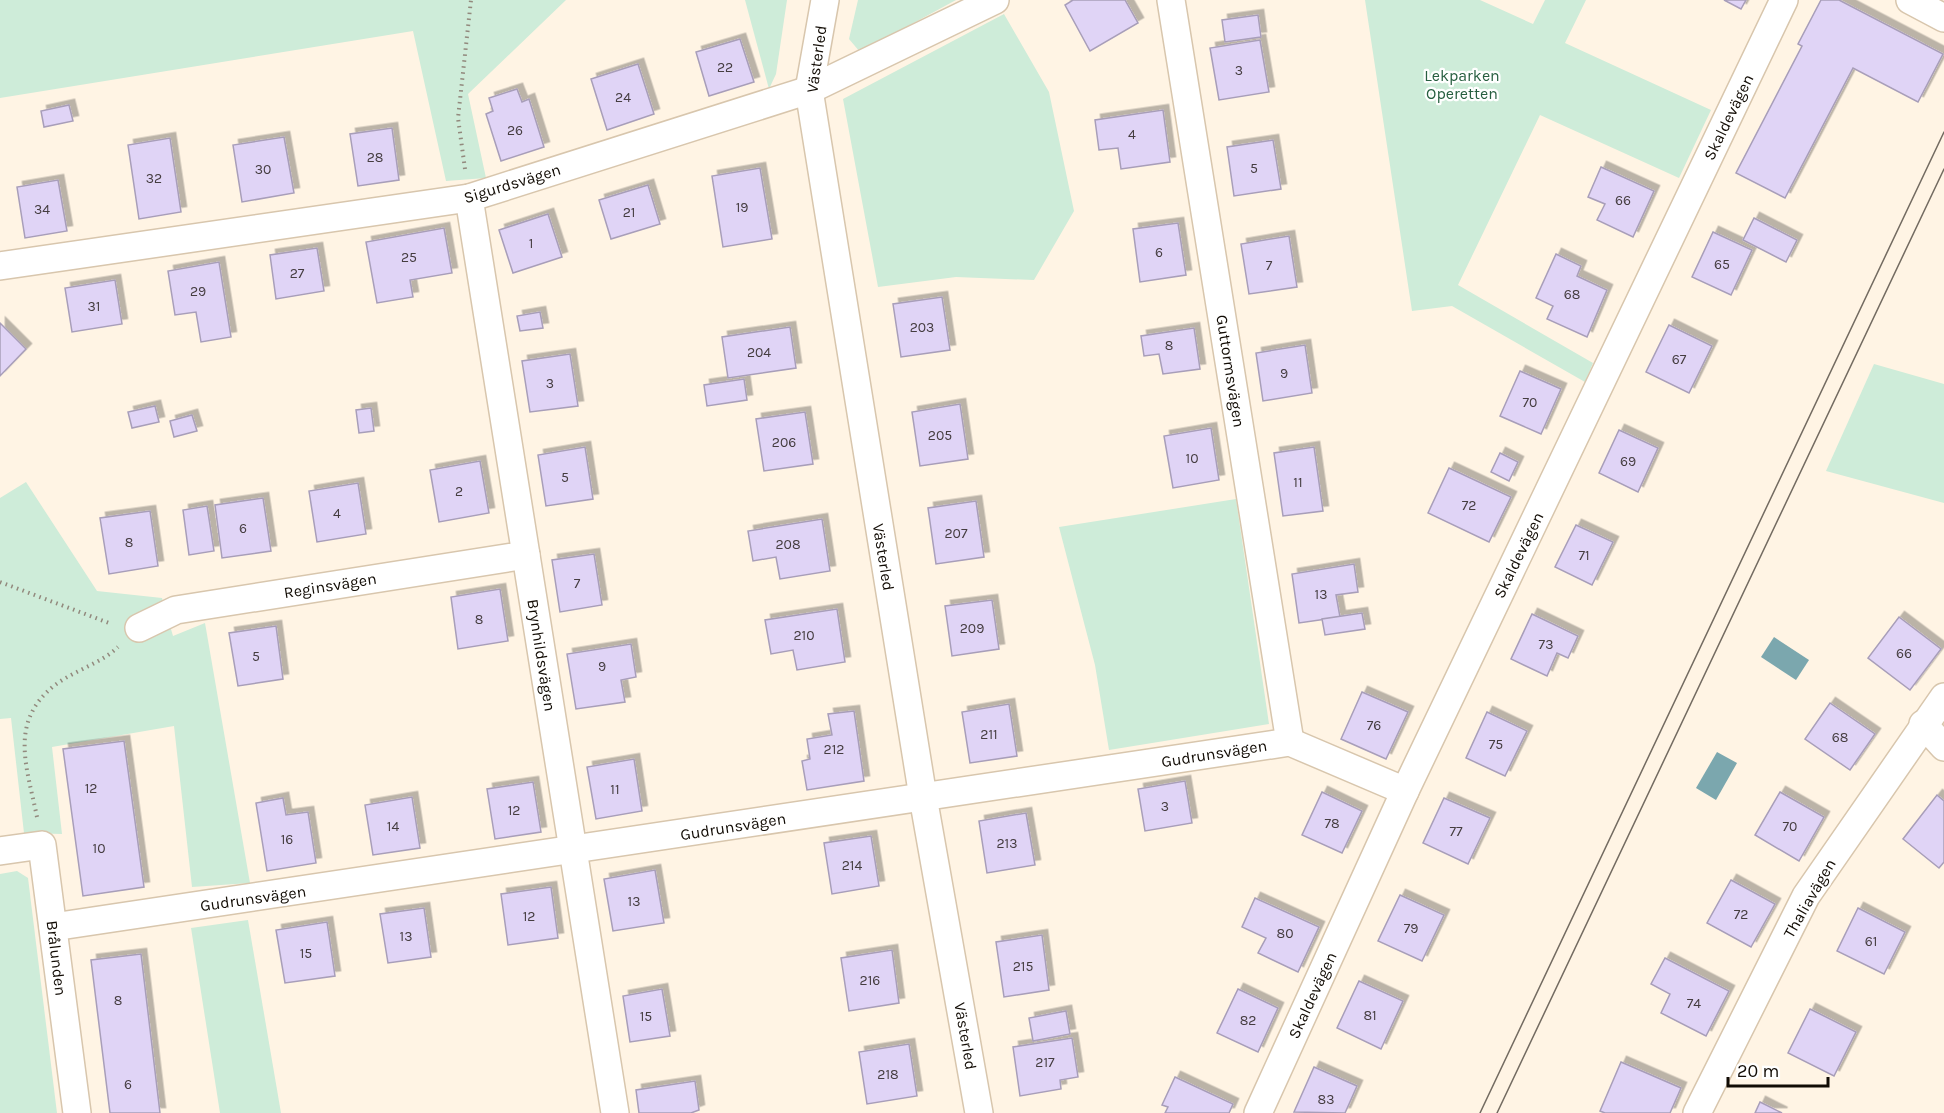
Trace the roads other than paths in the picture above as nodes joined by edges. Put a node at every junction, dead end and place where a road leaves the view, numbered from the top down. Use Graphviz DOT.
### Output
graph roads {
  1 [pos="825,0"];
  2 [pos="995,0"];
  3 [pos="1171,0"];
  4 [pos="1784,0"];
  5 [pos="1910,0"];
  6 [pos="1944,18"];
  7 [pos="809,90"];
  8 [pos="469,198"];
  9 [pos="0,266"];
  10 [pos="526,555"];
  11 [pos="139,628"];
  12 [pos="1944,697"];
  13 [pos="1923,724"];
  14 [pos="1290,741"];
  15 [pos="1944,747"];
  16 [pos="1405,791"];
  17 [pos="923,797"];
  18 [pos="573,850"];
  19 [pos="0,851"];
  20 [pos="53,927"];
  21 [pos="77,1113"];
  22 [pos="615,1113"];
  23 [pos="979,1113"];
  24 [pos="1258,1113"];
  25 [pos="1697,1113"];
  1 -- 7 [label="street, Västerled"];
  2 -- 7 [label="street, Sigurdsvägen"];
  3 -- 14 [label="street, Guttormsvägen"];
  4 -- 16 [label="street, Skaldevägen"];
  5 -- 6 [label="street"];
  7 -- 8 [label="street, Sigurdsvägen"];
  7 -- 17 [label="street, Västerled"];
  8 -- 9 [label="street, Sigurdsvägen"];
  8 -- 10 [label="street, Brynhildsvägen"];
  10 -- 11 [label="street, Reginsvägen"];
  10 -- 18 [label="street, Brynhildsvägen"];
  12 -- 13 [label="street, Thaliavägen"];
  13 -- 15 [label="street"];
  13 -- 25 [label="street, Thaliavägen"];
  14 -- 16 [label="street, Gudrunsvägen"];
  14 -- 17 [label="street, Gudrunsvägen"];
  16 -- 24 [label="street, Skaldevägen"];
  17 -- 18 [label="street, Gudrunsvägen"];
  17 -- 23 [label="street, Västerled"];
  18 -- 20 [label="street, Gudrunsvägen"];
  18 -- 22 [label="street, Brynhildsvägen"];
  19 -- 20 [label="street, Brålunden"];
  20 -- 21 [label="street, Brålunden"];
}
